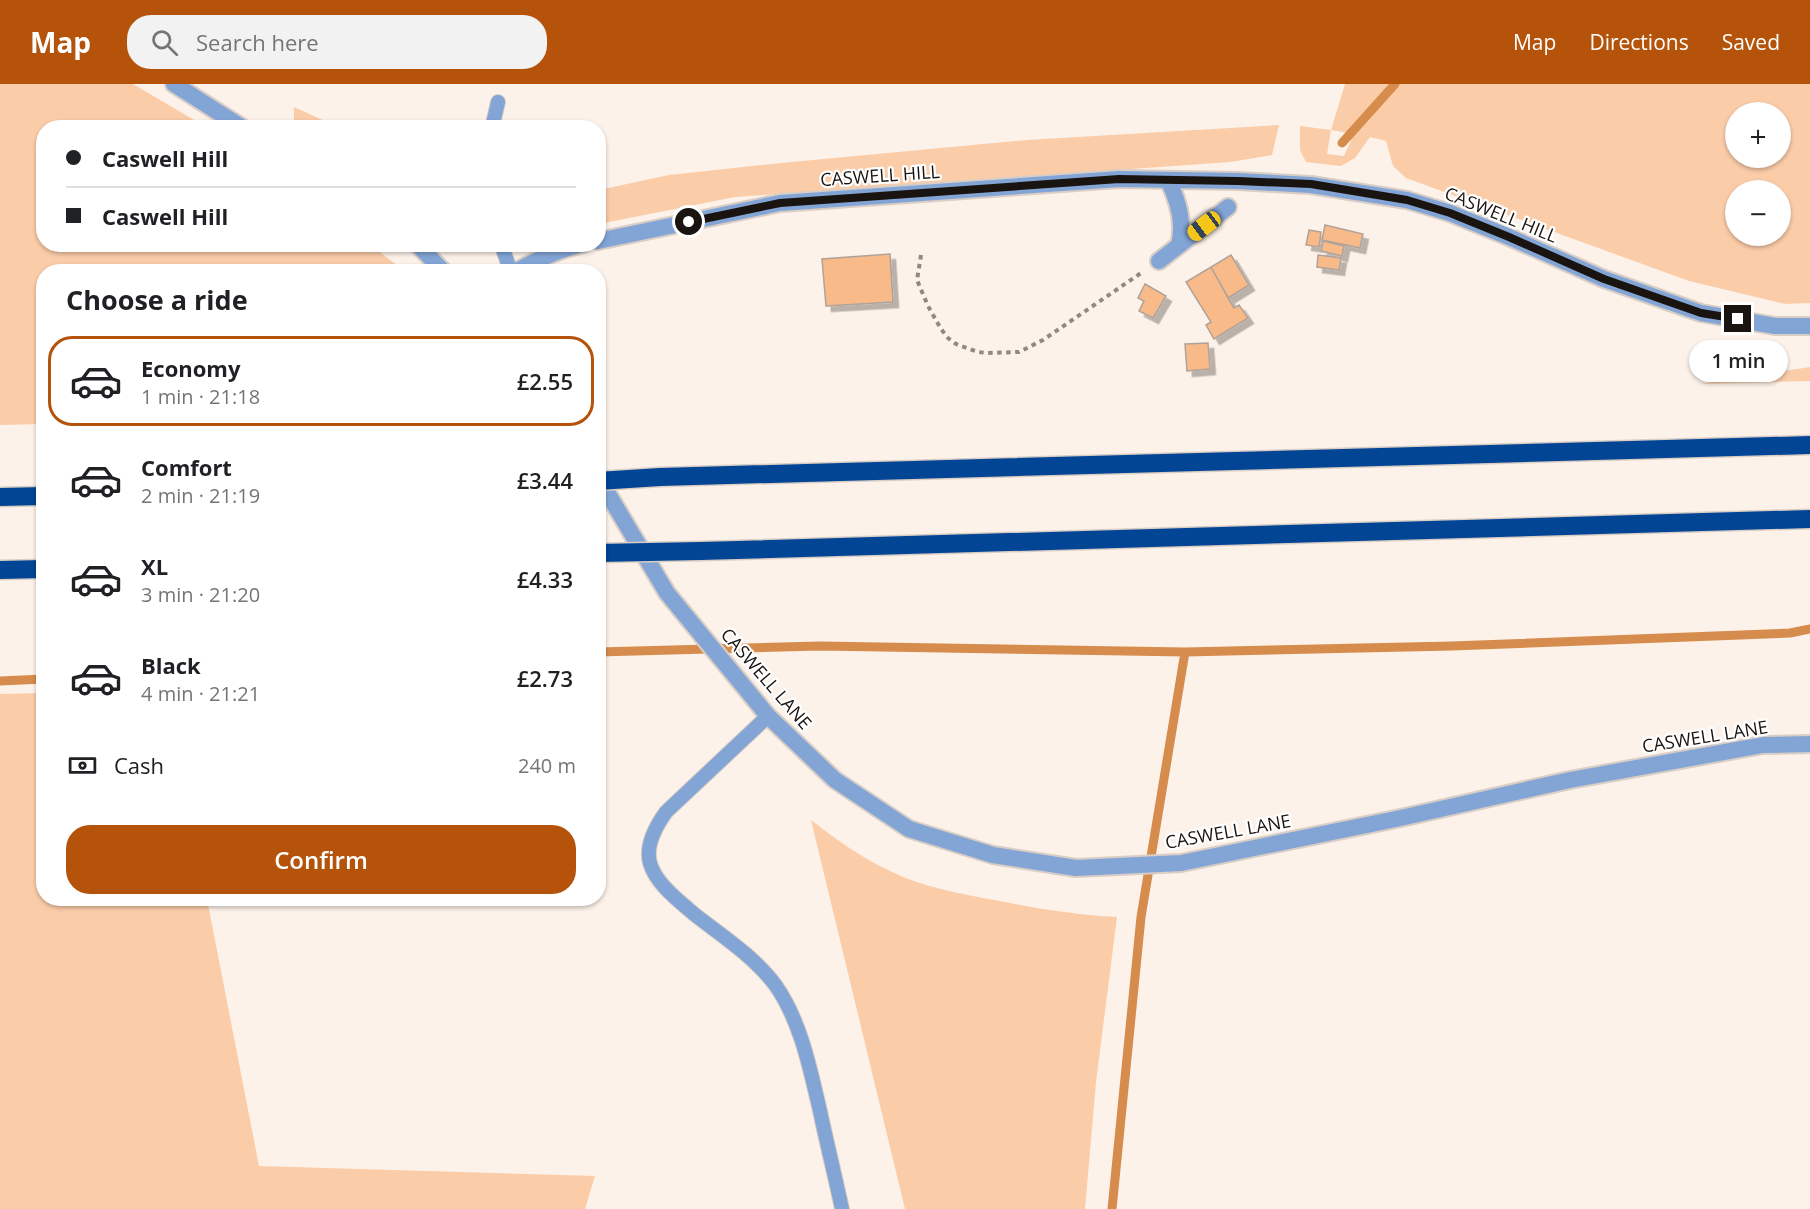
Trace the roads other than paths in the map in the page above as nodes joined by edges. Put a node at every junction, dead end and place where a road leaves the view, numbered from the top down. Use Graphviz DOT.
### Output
graph roads {
  1 [pos="174,84"];
  2 [pos="498,102"];
  3 [pos="230,120"];
  4 [pos="494,120"];
  5 [pos="1168,180"];
  6 [pos="1228,207"];
  7 [pos="606,239"];
  8 [pos="1179,245"];
  9 [pos="425,252"];
  10 [pos="556,252"];
  11 [pos="1159,261"];
  12 [pos="436,264"];
  13 [pos="528,264"];
  14 [pos="1810,326"];
  15 [pos="1810,445"];
  16 [pos="606,479"];
  17 [pos="606,492"];
  18 [pos="36,496"];
  19 [pos="0,497"];
  20 [pos="1810,519"];
  21 [pos="606,553"];
  22 [pos="36,568"];
  23 [pos="0,570"];
  24 [pos="768,716"];
  25 [pos="1810,744"];
  26 [pos="842,1209"];
  1 -- 3 [label="street"];
  2 -- 4 [label="lane"];
  5 -- 7 [label="street, CASWELL HILL"];
  5 -- 8 [label="street"];
  5 -- 14 [label="street, CASWELL HILL"];
  6 -- 8 [label="street"];
  8 -- 11 [label="street"];
  9 -- 12 [label="street"];
  10 -- 13 [label="street"];
  15 -- 16 [label="highway, bridge"];
  17 -- 24 [label="street, CASWELL LANE"];
  18 -- 19 [label="highway"];
  20 -- 21 [label="highway, bridge"];
  22 -- 23 [label="highway"];
  24 -- 25 [label="street, CASWELL LANE"];
  24 -- 26 [label="lane"];
}
